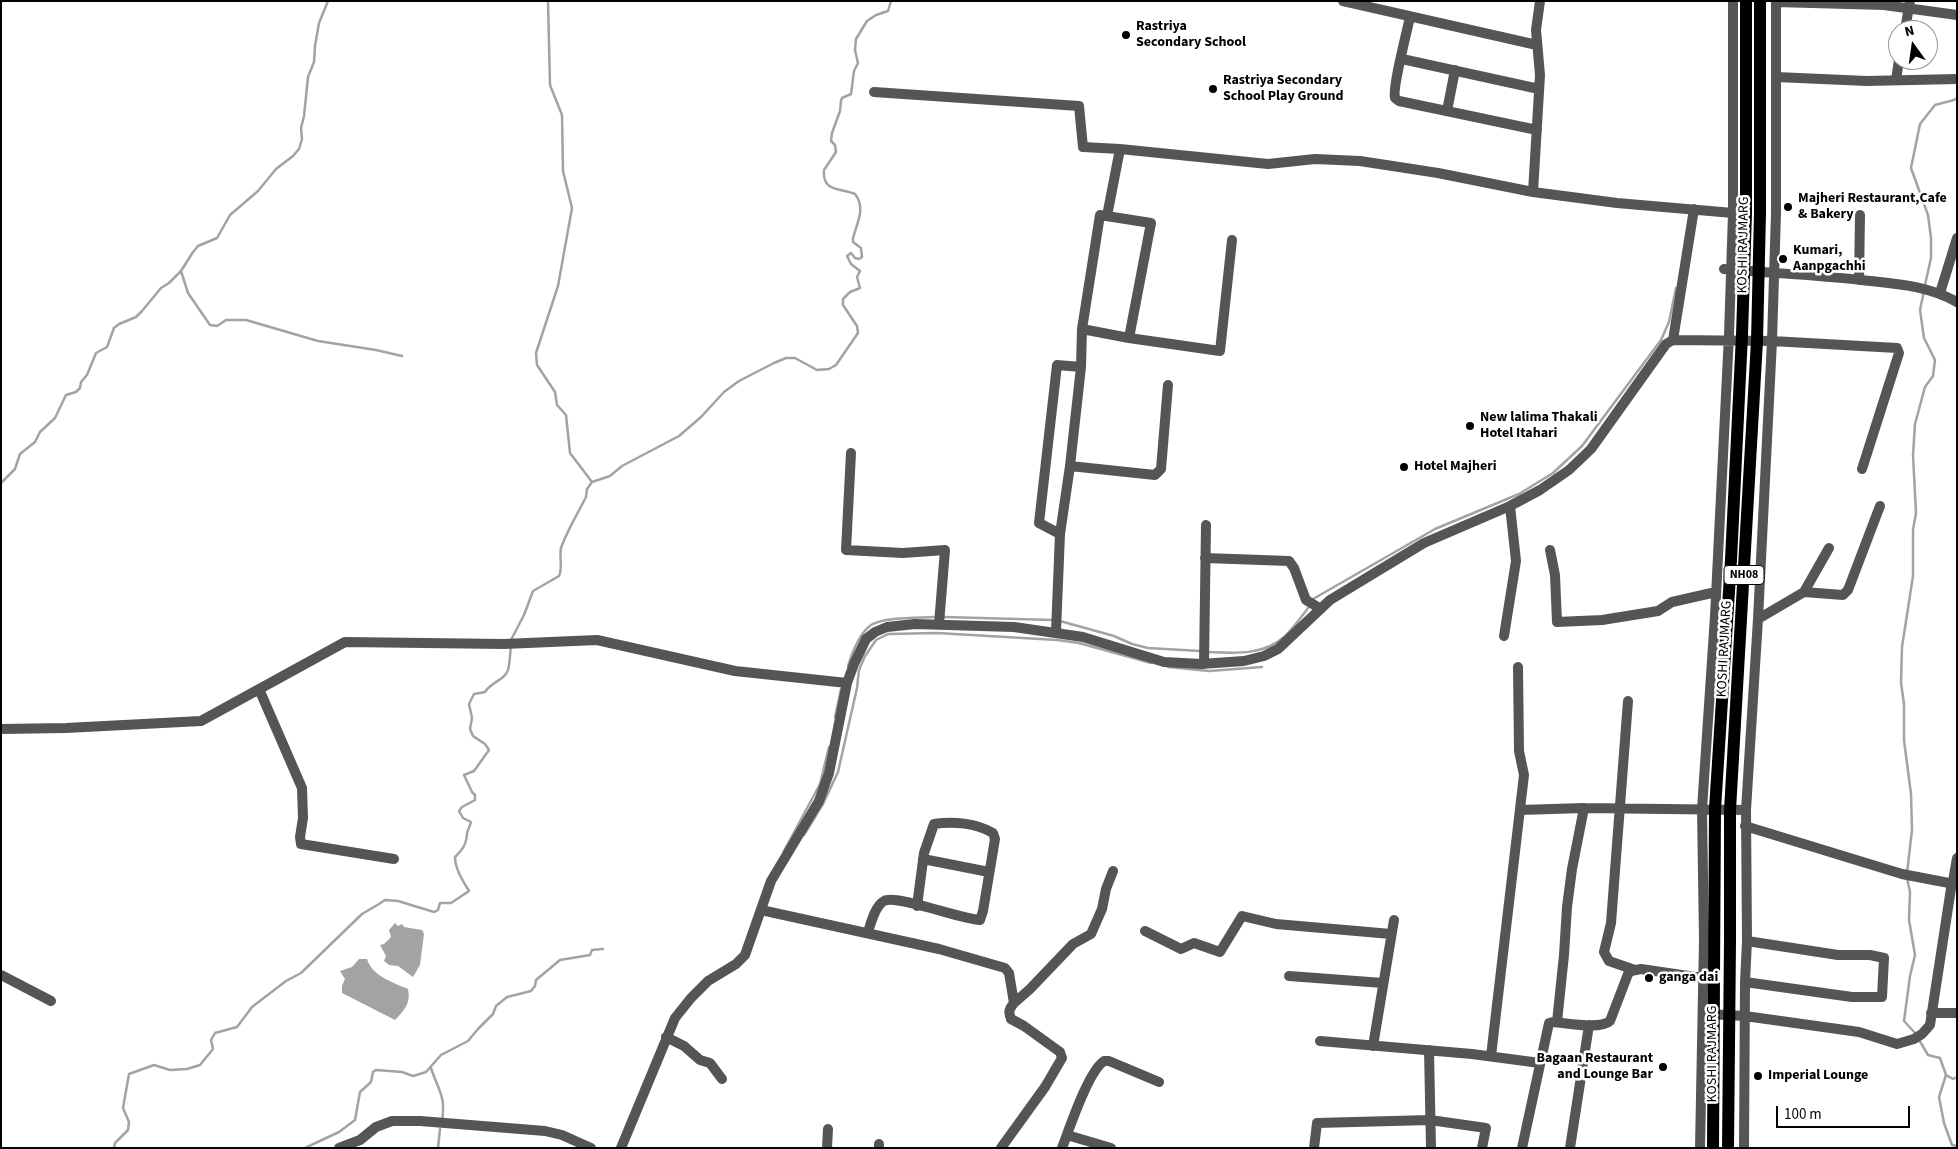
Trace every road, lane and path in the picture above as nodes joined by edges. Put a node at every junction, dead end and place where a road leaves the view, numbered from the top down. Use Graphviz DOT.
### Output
graph roads {
  1 [pos="1343,1"];
  2 [pos="1541,1"];
  3 [pos="1733,1"];
  4 [pos="1746,1"];
  5 [pos="1760,1"];
  6 [pos="1776,2"];
  7 [pos="1909,5"];
  8 [pos="1957,15"];
  9 [pos="1410,17"];
  10 [pos="1906,20"];
  11 [pos="1537,45"];
  12 [pos="1402,58"];
  13 [pos="1455,70"];
  14 [pos="1898,70"];
  15 [pos="1776,77"];
  16 [pos="1957,79"];
  17 [pos="1896,80"];
  18 [pos="1539,89"];
  19 [pos="874,92"];
  20 [pos="1447,111"];
  21 [pos="1537,130"];
  22 [pos="1120,149"];
  23 [pos="1533,192"];
  24 [pos="1694,209"];
  25 [pos="1733,213"];
  26 [pos="1860,215"];
  27 [pos="1107,216"];
  28 [pos="1957,238"];
  29 [pos="1232,240"];
  30 [pos="1733,270"];
  31 [pos="1758,271"];
  32 [pos="1774,272"];
  33 [pos="1859,280"];
  34 [pos="1940,293"];
  35 [pos="1957,302"];
  36 [pos="1082,329"];
  37 [pos="1129,338"];
  38 [pos="1673,340"];
  39 [pos="1736,341"];
  40 [pos="1757,341"];
  41 [pos="1772,341"];
  42 [pos="1082,367"];
  43 [pos="1168,385"];
  44 [pos="851,453"];
  45 [pos="1070,466"];
  46 [pos="1862,469"];
  47 [pos="1510,506"];
  48 [pos="1880,506"];
  49 [pos="1206,524"];
  50 [pos="1060,534"];
  51 [pos="1829,548"];
  52 [pos="1550,550"];
  53 [pos="1205,558"];
  54 [pos="1716,592"];
  55 [pos="1804,592"];
  56 [pos="1321,609"];
  57 [pos="1758,619"];
  58 [pos="939,624"];
  59 [pos="1056,632"];
  60 [pos="1504,636"];
  61 [pos="1204,664"];
  62 [pos="1518,667"];
  63 [pos="847,684"];
  64 [pos="259,689"];
  65 [pos="1628,701"];
  66 [pos="1,729"];
  67 [pos="1584,808"];
  68 [pos="1619,809"];
  69 [pos="1709,809"];
  70 [pos="1520,810"];
  71 [pos="1730,810"];
  72 [pos="1746,810"];
  73 [pos="1745,826"];
  74 [pos="1956,856"];
  75 [pos="394,859"];
  76 [pos="923,860"];
  77 [pos="1113,871"];
  78 [pos="988,872"];
  79 [pos="1952,882"];
  80 [pos="917,906"];
  81 [pos="761,910"];
  82 [pos="1394,920"];
  83 [pos="1145,931"];
  84 [pos="868,932"];
  85 [pos="1391,934"];
  86 [pos="1747,941"];
  87 [pos="1635,970"];
  88 [pos="1,975"];
  89 [pos="1289,976"];
  90 [pos="1702,978"];
  91 [pos="1745,982"];
  92 [pos="1384,983"];
  93 [pos="51,1001"];
  94 [pos="1014,1003"];
  95 [pos="1931,1013"];
  96 [pos="1957,1013"];
  97 [pos="1708,1014"];
  98 [pos="1729,1015"];
  99 [pos="1745,1016"];
  100 [pos="1557,1022"];
  101 [pos="1588,1025"];
  102 [pos="666,1037"];
  103 [pos="1320,1041"];
  104 [pos="1373,1046"];
  105 [pos="1429,1050"];
  106 [pos="1491,1056"];
  107 [pos="1540,1063"];
  108 [pos="722,1079"];
  109 [pos="1159,1082"];
  110 [pos="1430,1120"];
  111 [pos="828,1129"];
  112 [pos="1067,1135"];
  113 [pos="339,1148"];
  114 [pos="591,1148"];
  115 [pos="621,1148"];
  116 [pos="827,1148"];
  117 [pos="1001,1148"];
  118 [pos="1062,1148"];
  119 [pos="1111,1148"];
  120 [pos="1314,1148"];
  121 [pos="1430,1148"];
  122 [pos="1482,1148"];
  123 [pos="1522,1148"];
  124 [pos="1570,1148"];
  125 [pos="1700,1148"];
  126 [pos="1713,1148"];
  127 [pos="1728,1148"];
  128 [pos="1744,1148"];
  1 -- 9 [label="street"];
  2 -- 11 [label="street"];
  3 -- 25 [label="street"];
  4 -- 30 [label="main road, KOSHI RAJMARG / NH08"];
  5 -- 31 [label="main road, KOSHI RAJMARG / NH08"];
  6 -- 7 [label="street"];
  6 -- 15 [label="street"];
  7 -- 8 [label="street"];
  7 -- 10 [label="street"];
  9 -- 11 [label="street"];
  9 -- 12 [label="street"];
  11 -- 18 [label="street"];
  12 -- 13 [label="street"];
  12 -- 20 [label="street"];
  13 -- 18 [label="street"];
  13 -- 20 [label="street"];
  14 -- 17 [label="street"];
  15 -- 17 [label="street"];
  15 -- 32 [label="street"];
  16 -- 17 [label="street"];
  18 -- 21 [label="street"];
  19 -- 22 [label="street"];
  20 -- 21 [label="street"];
  21 -- 23 [label="street"];
  22 -- 23 [label="street"];
  22 -- 27 [label="street"];
  23 -- 24 [label="street"];
  24 -- 25 [label="street"];
  24 -- 38 [label="street"];
  25 -- 30 [label="street"];
  26 -- 33 [label="street"];
  27 -- 36 [label="street"];
  27 -- 37 [label="street"];
  28 -- 34 [label="street"];
  29 -- 37 [label="street"];
  30 -- 31 [label="street"];
  30 -- 39 [label="main road, KOSHI RAJMARG / NH08"];
  31 -- 32 [label="street"];
  31 -- 40 [label="main road, KOSHI RAJMARG / NH08"];
  32 -- 33 [label="street"];
  32 -- 41 [label="street"];
  33 -- 34 [label="street"];
  34 -- 35 [label="street"];
  36 -- 37 [label="street"];
  36 -- 42 [label="street"];
  38 -- 39 [label="street"];
  38 -- 47 [label="street"];
  39 -- 40 [label="street"];
  39 -- 54 [label="street"];
  39 -- 69 [label="main road, KOSHI RAJMARG / NH08"];
  40 -- 41 [label="street"];
  40 -- 71 [label="main road, KOSHI RAJMARG / NH08"];
  41 -- 46 [label="street"];
  41 -- 57 [label="street"];
  42 -- 45 [label="street"];
  42 -- 50 [label="street"];
  43 -- 45 [label="street"];
  44 -- 58 [label="street"];
  45 -- 50 [label="street"];
  47 -- 56 [label="street"];
  47 -- 60 [label="street"];
  48 -- 55 [label="street"];
  49 -- 53 [label="street"];
  50 -- 59 [label="street"];
  51 -- 55 [label="street"];
  52 -- 54 [label="street"];
  53 -- 56 [label="street"];
  53 -- 61 [label="street"];
  54 -- 69 [label="street"];
  55 -- 57 [label="street"];
  56 -- 61 [label="street"];
  57 -- 72 [label="street"];
  58 -- 59 [label="street"];
  58 -- 63 [label="street"];
  59 -- 61 [label="street"];
  62 -- 70 [label="street"];
  63 -- 64 [label="street"];
  63 -- 81 [label="street"];
  64 -- 66 [label="street"];
  64 -- 75 [label="street"];
  65 -- 68 [label="street"];
  67 -- 68 [label="street"];
  67 -- 70 [label="street"];
  67 -- 100 [label="street"];
  68 -- 69 [label="street"];
  68 -- 87 [label="street"];
  69 -- 71 [label="street"];
  69 -- 90 [label="street"];
  69 -- 97 [label="main road, KOSHI RAJMARG / NH08"];
  70 -- 106 [label="street"];
  71 -- 72 [label="street"];
  71 -- 98 [label="main road, KOSHI RAJMARG / NH08"];
  72 -- 73 [label="street"];
  73 -- 79 [label="street"];
  73 -- 86 [label="street"];
  74 -- 79 [label="street"];
  76 -- 78 [label="street"];
  76 -- 78 [label="street"];
  76 -- 80 [label="street"];
  77 -- 94 [label="street"];
  78 -- 80 [label="street"];
  79 -- 95 [label="street"];
  80 -- 84 [label="street"];
  81 -- 84 [label="street"];
  81 -- 102 [label="street"];
  82 -- 85 [label="street"];
  83 -- 85 [label="street"];
  84 -- 94 [label="street"];
  85 -- 92 [label="street"];
  86 -- 91 [label="street"];
  86 -- 91 [label="street"];
  87 -- 90 [label="street"];
  87 -- 101 [label="street"];
  88 -- 93 [label="street"];
  89 -- 92 [label="street"];
  90 -- 97 [label="street"];
  91 -- 99 [label="street"];
  92 -- 104 [label="street"];
  94 -- 117 [label="street"];
  95 -- 96 [label="street"];
  95 -- 99 [label="street"];
  97 -- 98 [label="street"];
  97 -- 125 [label="street"];
  97 -- 126 [label="main road, KOSHI RAJMARG / NH08"];
  98 -- 99 [label="street"];
  98 -- 127 [label="main road, KOSHI RAJMARG / NH08"];
  99 -- 128 [label="street"];
  100 -- 101 [label="street"];
  100 -- 107 [label="street"];
  101 -- 124 [label="street"];
  102 -- 108 [label="street"];
  102 -- 115 [label="street"];
  103 -- 104 [label="street"];
  104 -- 105 [label="street"];
  105 -- 106 [label="street"];
  105 -- 110 [label="street"];
  106 -- 107 [label="street"];
  107 -- 123 [label="street"];
  109 -- 112 [label="street"];
  110 -- 120 [label="street"];
  110 -- 121 [label="street"];
  110 -- 122 [label="street"];
  111 -- 116 [label="street"];
  112 -- 118 [label="street"];
  112 -- 119 [label="street"];
  113 -- 114 [label="street"];
}
